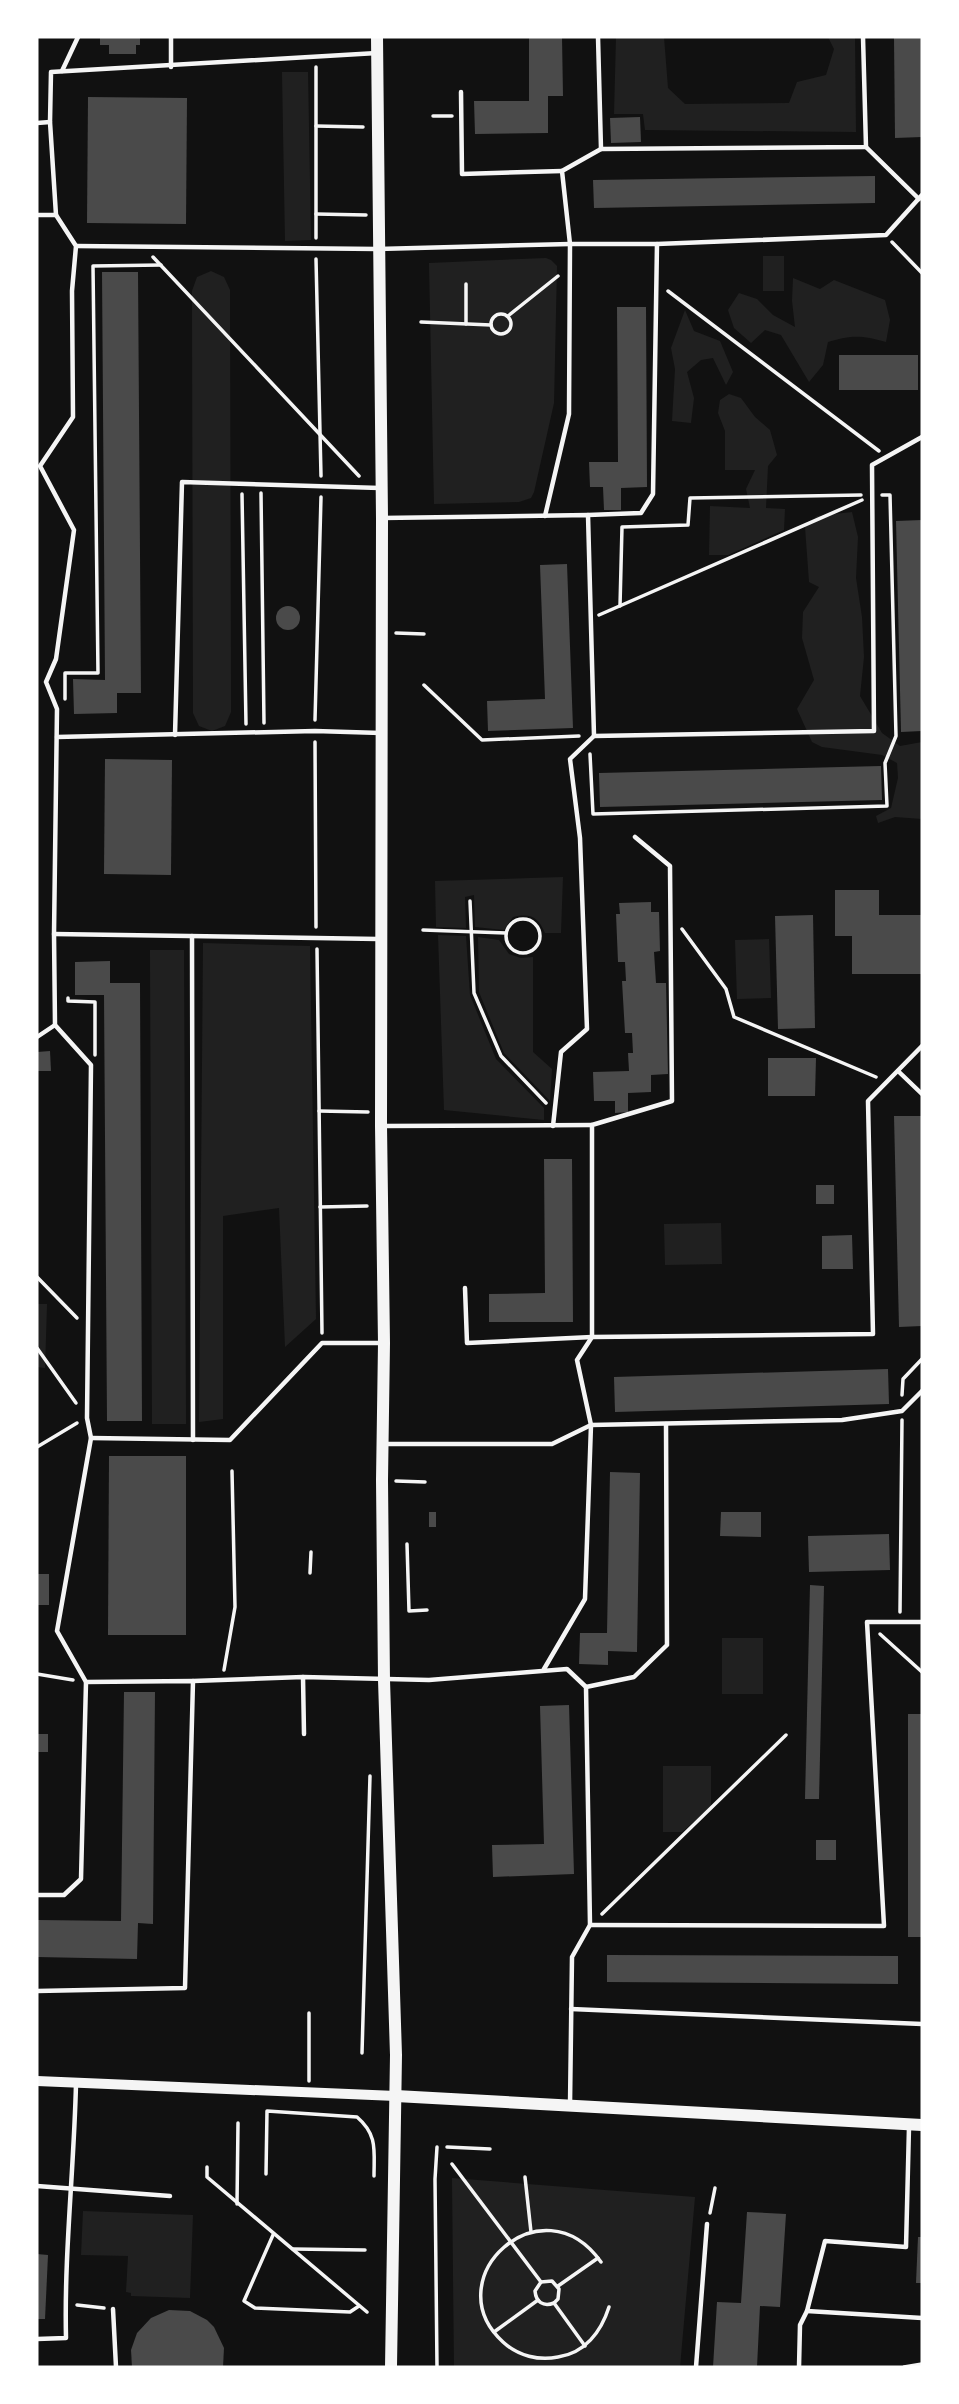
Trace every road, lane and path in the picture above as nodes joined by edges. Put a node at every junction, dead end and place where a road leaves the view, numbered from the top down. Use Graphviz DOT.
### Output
graph roads {
  1 [pos="78,37"];
  2 [pos="171,37"];
  3 [pos="377,37"];
  4 [pos="598,37"];
  5 [pos="863,37"];
  6 [pos="377,54"];
  7 [pos="316,57"];
  8 [pos="172,66"];
  9 [pos="62,71"];
  10 [pos="461,92"];
  11 [pos="433,116"];
  12 [pos="461,116"];
  13 [pos="37,122"];
  14 [pos="50,122"];
  15 [pos="316,127"];
  16 [pos="366,128"];
  17 [pos="866,146"];
  18 [pos="601,149"];
  19 [pos="562,172"];
  20 [pos="921,197"];
  21 [pos="316,214"];
  22 [pos="37,215"];
  23 [pos="55,215"];
  24 [pos="366,225"];
  25 [pos="886,235"];
  26 [pos="570,243"];
  27 [pos="657,244"];
  28 [pos="76,246"];
  29 [pos="143,247"];
  30 [pos="316,248"];
  31 [pos="378,249"];
  32 [pos="161,265"];
  33 [pos="570,266"];
  34 [pos="922,273"];
  35 [pos="656,282"];
  36 [pos="466,284"];
  37 [pos="508,316"];
  38 [pos="421,322"];
  39 [pos="466,324"];
  40 [pos="491,325"];
  41 [pos="320,437"];
  42 [pos="922,437"];
  43 [pos="886,457"];
  44 [pos="242,484"];
  45 [pos="261,484"];
  46 [pos="321,486"];
  47 [pos="376,487"];
  48 [pos="872,495"];
  49 [pos="588,515"];
  50 [pos="545,516"];
  51 [pos="382,518"];
  52 [pos="620,606"];
  53 [pos="591,619"];
  54 [pos="424,685"];
  55 [pos="65,699"];
  56 [pos="315,731"];
  57 [pos="264,732"];
  58 [pos="246,733"];
  59 [pos="381,733"];
  60 [pos="176,735"];
  61 [pos="594,736"];
  62 [pos="57,737"];
  63 [pos="587,743"];
  64 [pos="635,837"];
  65 [pos="470,901"];
  66 [pos="670,913"];
  67 [pos="423,930"];
  68 [pos="470,932"];
  69 [pos="506,933"];
  70 [pos="54,934"];
  71 [pos="192,936"];
  72 [pos="317,938"];
  73 [pos="382,939"];
  74 [pos="55,1025"];
  75 [pos="37,1037"];
  76 [pos="922,1046"];
  77 [pos="898,1071"];
  78 [pos="887,1082"];
  79 [pos="922,1094"];
  80 [pos="319,1111"];
  81 [pos="374,1112"];
  82 [pos="554,1112"];
  83 [pos="592,1125"];
  84 [pos="381,1126"];
  85 [pos="553,1126"];
  86 [pos="374,1206"];
  87 [pos="320,1207"];
  88 [pos="37,1277"];
  89 [pos="465,1288"];
  90 [pos="87,1328"];
  91 [pos="592,1338"];
  92 [pos="322,1343"];
  93 [pos="384,1343"];
  94 [pos="37,1348"];
  95 [pos="922,1391"];
  96 [pos="87,1418"];
  97 [pos="666,1424"];
  98 [pos="591,1426"];
  99 [pos="91,1438"];
  100 [pos="193,1440"];
  101 [pos="383,1444"];
  102 [pos="37,1447"];
  103 [pos="232,1471"];
  104 [pos="901,1490"];
  105 [pos="407,1544"];
  106 [pos="311,1552"];
  107 [pos="310,1573"];
  108 [pos="427,1610"];
  109 [pos="867,1622"];
  110 [pos="900,1622"];
  111 [pos="922,1622"];
  112 [pos="544,1670"];
  113 [pos="922,1672"];
  114 [pos="37,1674"];
  115 [pos="303,1677"];
  116 [pos="223,1679"];
  117 [pos="384,1680"];
  118 [pos="193,1681"];
  119 [pos="86,1682"];
  120 [pos="586,1687"];
  121 [pos="304,1734"];
  122 [pos="786,1735"];
  123 [pos="37,1895"];
  124 [pos="590,1925"];
  125 [pos="37,1990"];
  126 [pos="571,2009"];
  127 [pos="309,2013"];
  128 [pos="922,2024"];
  129 [pos="37,2081"];
  130 [pos="76,2084"];
  131 [pos="309,2092"];
  132 [pos="396,2096"];
  133 [pos="570,2106"];
  134 [pos="237,2123"];
  135 [pos="916,2124"];
  136 [pos="437,2147"];
  137 [pos="447,2147"];
  138 [pos="490,2149"];
  139 [pos="452,2164"];
  140 [pos="207,2167"];
  141 [pos="266,2174"];
  142 [pos="374,2176"];
  143 [pos="525,2178"];
  144 [pos="37,2186"];
  145 [pos="715,2188"];
  146 [pos="71,2189"];
  147 [pos="170,2196"];
  148 [pos="237,2204"];
  149 [pos="708,2224"];
  150 [pos="531,2232"];
  151 [pos="274,2235"];
  152 [pos="510,2241"];
  153 [pos="291,2249"];
  154 [pos="365,2250"];
  155 [pos="541,2282"];
  156 [pos="558,2286"];
  157 [pos="538,2300"];
  158 [pos="554,2303"];
  159 [pos="65,2304"];
  160 [pos="359,2306"];
  161 [pos="609,2307"];
  162 [pos="113,2309"];
  163 [pos="807,2311"];
  164 [pos="367,2312"];
  165 [pos="922,2318"];
  166 [pos="494,2332"];
  167 [pos="37,2339"];
  168 [pos="585,2346"];
  169 [pos="922,2364"];
  170 [pos="116,2367"];
  171 [pos="391,2367"];
  172 [pos="437,2367"];
  173 [pos="696,2367"];
  174 [pos="799,2367"];
  175 [pos="904,2367"];
  1 -- 9 [label="lane"];
  2 -- 8 [label="lane"];
  3 -- 6 [label="main road"];
  4 -- 18 [label="lane"];
  5 -- 17 [label="lane"];
  6 -- 7 [label="lane"];
  6 -- 31 [label="main road"];
  7 -- 8 [label="lane"];
  7 -- 15 [label="path"];
  8 -- 9 [label="lane"];
  9 -- 14 [label="lane"];
  10 -- 12 [label="lane"];
  11 -- 12 [label="path"];
  12 -- 19 [label="lane"];
  13 -- 14 [label="lane"];
  14 -- 23 [label="lane"];
  15 -- 16 [label="path"];
  15 -- 21 [label="path"];
  17 -- 18 [label="lane"];
  17 -- 20 [label="lane"];
  18 -- 19 [label="lane"];
  19 -- 26 [label="lane"];
  20 -- 25 [label="lane"];
  21 -- 24 [label="path"];
  21 -- 30 [label="path"];
  22 -- 23 [label="lane"];
  23 -- 28 [label="lane"];
  25 -- 27 [label="lane"];
  25 -- 34 [label="path"];
  26 -- 27 [label="lane"];
  26 -- 31 [label="lane"];
  26 -- 33 [label="lane"];
  27 -- 35 [label="lane"];
  28 -- 29 [label="lane"];
  28 -- 62 [label="lane"];
  29 -- 30 [label="lane"];
  29 -- 32 [label="path"];
  30 -- 31 [label="lane"];
  30 -- 41 [label="path"];
  31 -- 47 [label="main road"];
  32 -- 41 [label="path"];
  32 -- 55 [label="path"];
  33 -- 37 [label="path"];
  33 -- 50 [label="lane"];
  35 -- 43 [label="path"];
  35 -- 49 [label="lane"];
  36 -- 39 [label="path"];
  37 -- 40 [label="path"];
  37 -- 40 [label="path"];
  38 -- 39 [label="path"];
  39 -- 40 [label="path"];
  41 -- 46 [label="path"];
  41 -- 47 [label="path"];
  42 -- 43 [label="lane"];
  43 -- 48 [label="lane"];
  44 -- 45 [label="lane"];
  44 -- 58 [label="path"];
  44 -- 60 [label="lane"];
  45 -- 46 [label="lane"];
  45 -- 57 [label="path"];
  46 -- 47 [label="lane"];
  46 -- 56 [label="path"];
  47 -- 51 [label="main road"];
  48 -- 52 [label="path"];
  48 -- 52 [label="path"];
  48 -- 61 [label="lane"];
  48 -- 63 [label="path"];
  49 -- 50 [label="lane"];
  49 -- 53 [label="lane"];
  50 -- 51 [label="lane"];
  51 -- 59 [label="main road"];
  52 -- 53 [label="path"];
  53 -- 61 [label="lane"];
  54 -- 63 [label="path"];
  56 -- 57 [label="lane"];
  56 -- 59 [label="lane"];
  56 -- 72 [label="path"];
  57 -- 58 [label="lane"];
  58 -- 60 [label="lane"];
  59 -- 73 [label="main road"];
  60 -- 62 [label="lane"];
  61 -- 63 [label="lane"];
  62 -- 70 [label="lane"];
  63 -- 82 [label="lane"];
  64 -- 66 [label="lane"];
  65 -- 68 [label="path"];
  66 -- 78 [label="path"];
  66 -- 83 [label="lane"];
  67 -- 68 [label="path"];
  68 -- 69 [label="path"];
  68 -- 82 [label="path"];
  69 -- 69 [label="path"];
  70 -- 71 [label="lane"];
  70 -- 74 [label="lane"];
  71 -- 72 [label="lane"];
  71 -- 100 [label="lane"];
  72 -- 73 [label="lane"];
  72 -- 80 [label="path"];
  73 -- 84 [label="main road"];
  74 -- 75 [label="lane"];
  74 -- 90 [label="lane"];
  76 -- 77 [label="lane"];
  77 -- 78 [label="lane"];
  77 -- 79 [label="lane"];
  78 -- 91 [label="lane"];
  80 -- 81 [label="path"];
  80 -- 87 [label="path"];
  82 -- 85 [label="lane"];
  83 -- 85 [label="lane"];
  83 -- 91 [label="lane"];
  84 -- 85 [label="lane"];
  84 -- 93 [label="main road"];
  86 -- 87 [label="path"];
  87 -- 92 [label="path"];
  88 -- 90 [label="path"];
  89 -- 91 [label="lane"];
  90 -- 96 [label="lane"];
  91 -- 98 [label="lane"];
  92 -- 93 [label="lane"];
  92 -- 100 [label="lane"];
  93 -- 101 [label="main road"];
  94 -- 96 [label="path"];
  95 -- 97 [label="lane"];
  96 -- 99 [label="lane"];
  96 -- 102 [label="path"];
  97 -- 98 [label="lane"];
  97 -- 120 [label="lane"];
  98 -- 101 [label="lane"];
  98 -- 112 [label="lane"];
  99 -- 100 [label="lane"];
  99 -- 119 [label="lane"];
  101 -- 117 [label="main road"];
  103 -- 116 [label="path"];
  104 -- 110 [label="path"];
  105 -- 108 [label="path"];
  106 -- 107 [label="path"];
  109 -- 110 [label="lane"];
  109 -- 113 [label="path"];
  109 -- 124 [label="lane"];
  110 -- 111 [label="lane"];
  112 -- 117 [label="lane"];
  112 -- 120 [label="lane"];
  114 -- 119 [label="path"];
  115 -- 116 [label="lane"];
  115 -- 117 [label="lane"];
  115 -- 121 [label="lane"];
  116 -- 118 [label="lane"];
  117 -- 132 [label="main road"];
  118 -- 119 [label="lane"];
  118 -- 125 [label="lane"];
  119 -- 123 [label="lane"];
  120 -- 124 [label="lane"];
  122 -- 124 [label="path"];
  124 -- 126 [label="lane"];
  126 -- 128 [label="lane"];
  126 -- 133 [label="lane"];
  127 -- 131 [label="path"];
  129 -- 130 [label="street"];
  130 -- 131 [label="street"];
  130 -- 146 [label="lane"];
  131 -- 132 [label="street"];
  132 -- 133 [label="main road"];
  132 -- 171 [label="main road"];
  133 -- 135 [label="main road"];
  134 -- 148 [label="path"];
  135 -- 163 [label="lane"];
  136 -- 172 [label="path"];
  137 -- 138 [label="path"];
  139 -- 152 [label="path"];
  140 -- 148 [label="path"];
  141 -- 142 [label="path"];
  143 -- 150 [label="path"];
  144 -- 146 [label="lane"];
  145 -- 149 [label="path"];
  146 -- 147 [label="lane"];
  146 -- 159 [label="lane"];
  148 -- 151 [label="path"];
  149 -- 173 [label="lane"];
  150 -- 152 [label="path"];
  150 -- 156 [label="path"];
  151 -- 153 [label="path"];
  151 -- 160 [label="path"];
  152 -- 155 [label="path"];
  152 -- 166 [label="path"];
  153 -- 154 [label="path"];
  153 -- 160 [label="path"];
  155 -- 156 [label="path"];
  155 -- 157 [label="path"];
  156 -- 158 [label="path"];
  157 -- 158 [label="path"];
  157 -- 166 [label="path"];
  158 -- 168 [label="path"];
  159 -- 162 [label="path"];
  159 -- 167 [label="lane"];
  160 -- 164 [label="path"];
  161 -- 168 [label="path"];
  162 -- 170 [label="lane"];
  163 -- 165 [label="lane"];
  163 -- 174 [label="lane"];
  166 -- 168 [label="path"];
  169 -- 175 [label="path"];
}
